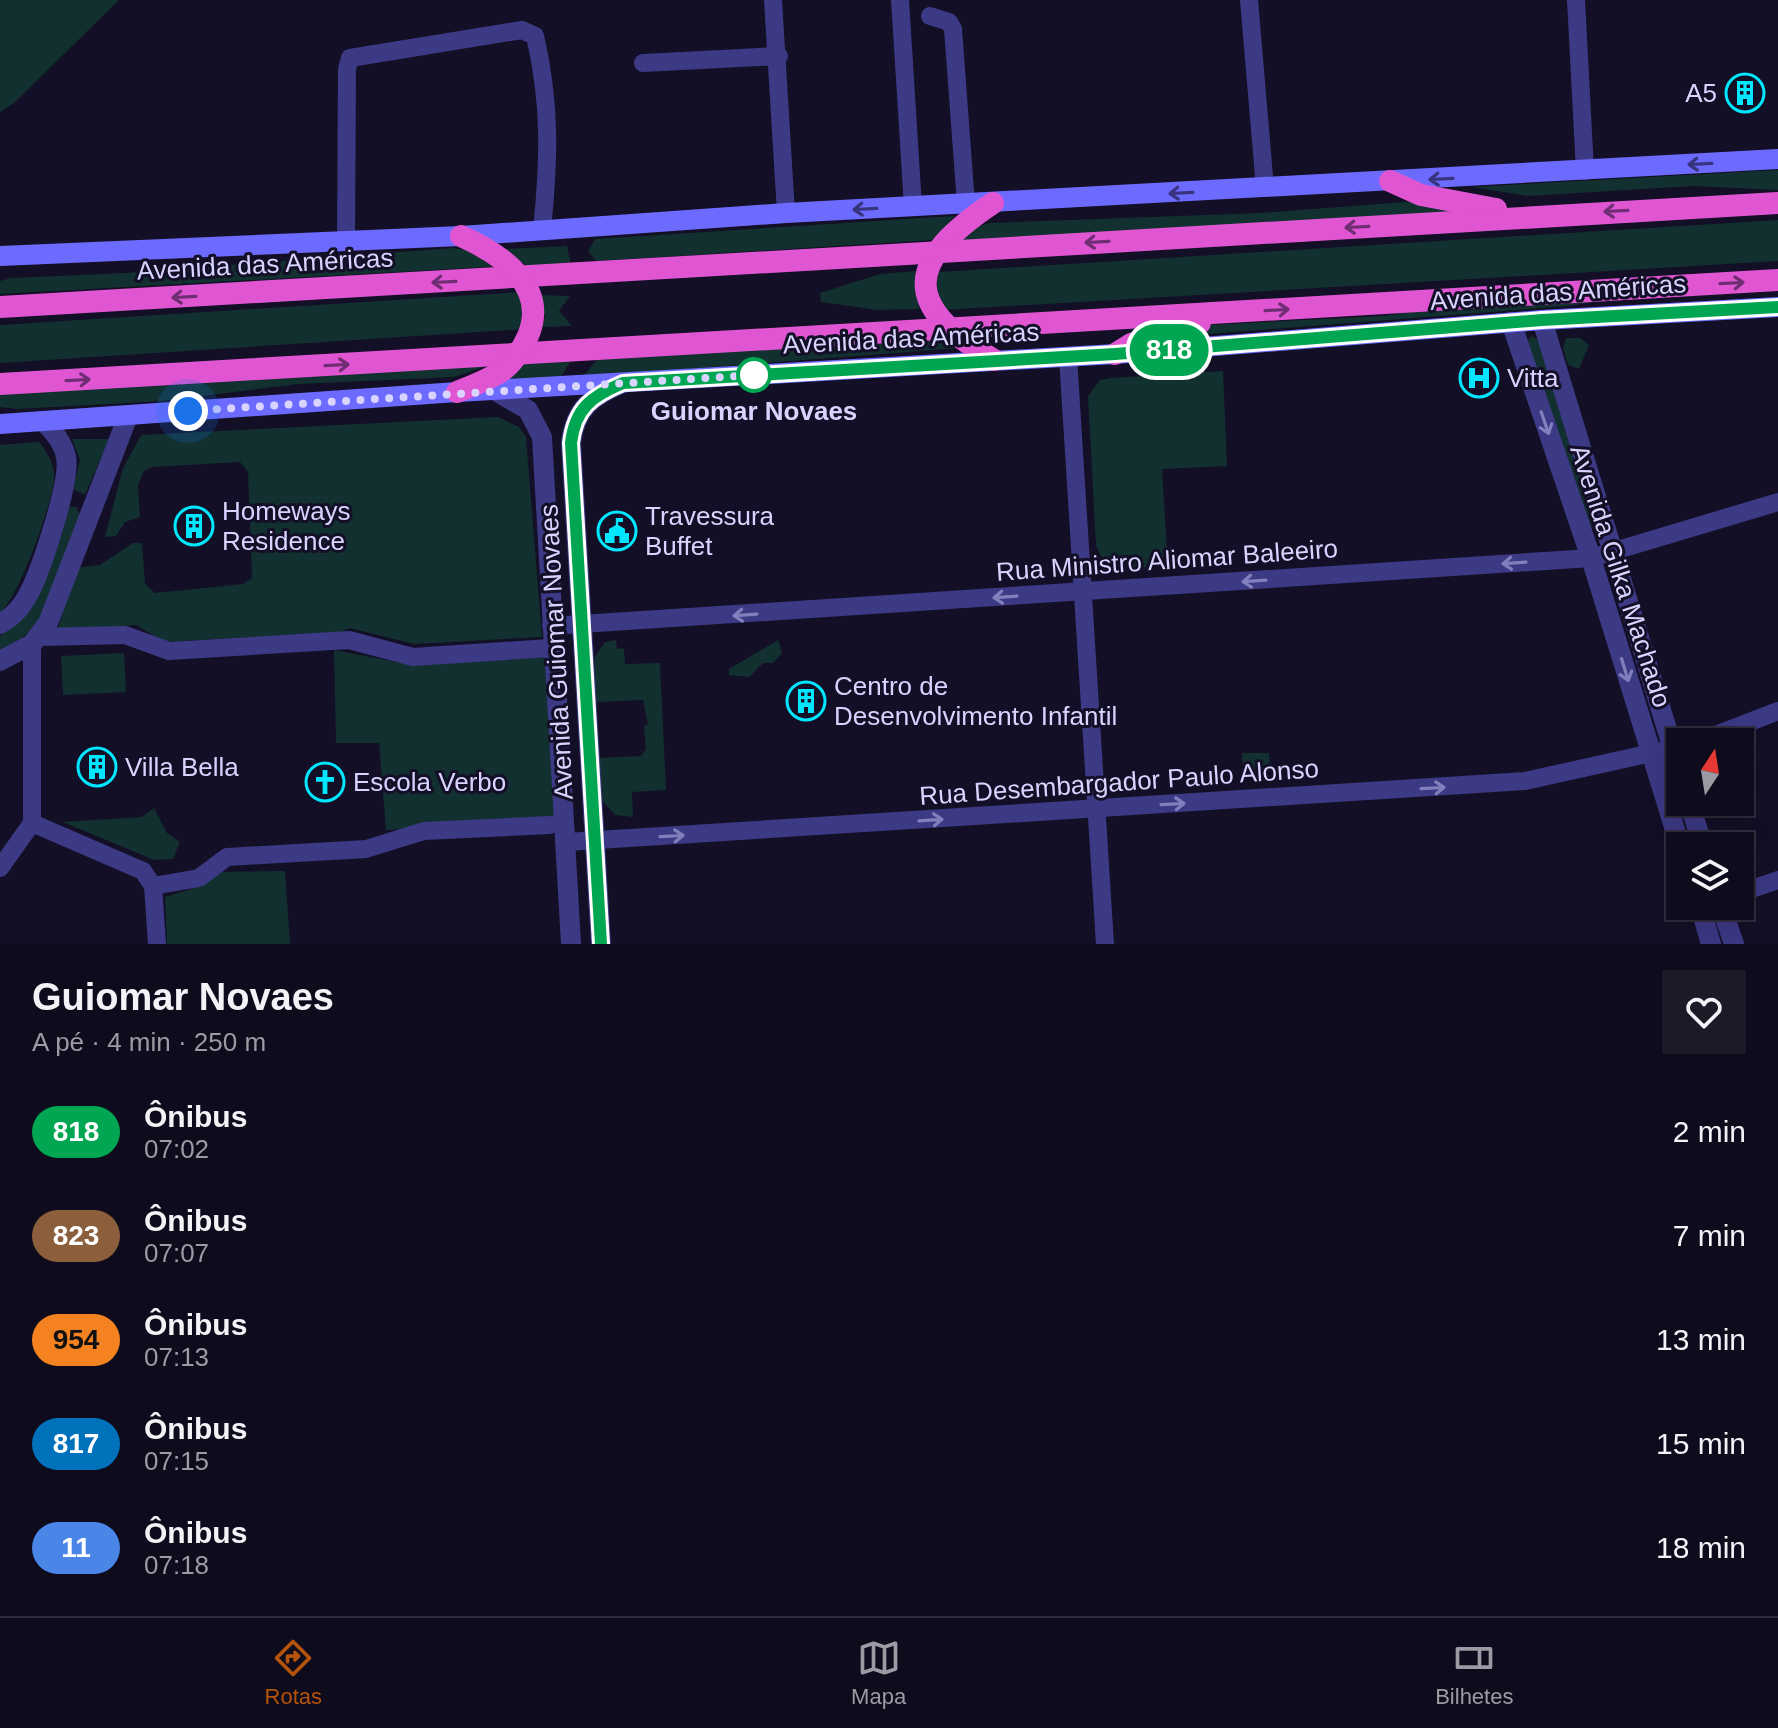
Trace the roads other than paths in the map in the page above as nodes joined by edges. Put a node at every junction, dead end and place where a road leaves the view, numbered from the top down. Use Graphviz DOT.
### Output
graph roads {
  1 [pos="773,0"];
  2 [pos="900,0"];
  3 [pos="1249,0"];
  4 [pos="1576,0"];
  5 [pos="930,16"];
  6 [pos="779,56"];
  7 [pos="643,63"];
  8 [pos="1778,159"];
  9 [pos="1585,171"];
  10 [pos="1390,181"];
  11 [pos="1265,188"];
  12 [pos="993,203"];
  13 [pos="1778,203"];
  14 [pos="966,204"];
  15 [pos="913,207"];
  16 [pos="786,213"];
  17 [pos="1549,215"];
  18 [pos="542,230"];
  19 [pos="461,236"];
  20 [pos="346,241"];
  21 [pos="937,251"];
  22 [pos="26,254"];
  23 [pos="0,256"];
  24 [pos="0,266"];
  25 [pos="522,278"];
  26 [pos="1778,280"];
  27 [pos="0,307"];
  28 [pos="1778,307"];
  29 [pos="1223,313"];
  30 [pos="1542,320"];
  31 [pos="1511,322"];
  32 [pos="947,329"];
  33 [pos="517,354"];
  34 [pos="1115,354"];
  35 [pos="1068,357"];
  36 [pos="994,360"];
  37 [pos="623,383"];
  38 [pos="0,384"];
  39 [pos="494,390"];
  40 [pos="457,392"];
  41 [pos="128,416"];
  42 [pos="43,421"];
  43 [pos="2,423"];
  44 [pos="61,499"];
  45 [pos="1778,502"];
  46 [pos="91,505"];
  47 [pos="1612,554"];
  48 [pos="1591,558"];
  49 [pos="1083,592"];
  50 [pos="0,624"];
  51 [pos="580,625"];
  52 [pos="551,626"];
  53 [pos="35,641"];
  54 [pos="550,648"];
  55 [pos="0,661"];
  56 [pos="1778,711"];
  57 [pos="1669,728"];
  58 [pos="1735,728"];
  59 [pos="1666,752"];
  60 [pos="1650,753"];
  61 [pos="1095,809"];
  62 [pos="32,823"];
  63 [pos="550,825"];
  64 [pos="1675,832"];
  65 [pos="594,841"];
  66 [pos="566,842"];
  67 [pos="0,868"];
  68 [pos="1778,880"];
  69 [pos="153,886"];
  70 [pos="1754,888"];
  71 [pos="1704,920"];
  72 [pos="1726,920"];
  73 [pos="157,944"];
  74 [pos="571,944"];
  75 [pos="601,944"];
  76 [pos="1105,944"];
  77 [pos="1711,944"];
  78 [pos="1734,944"];
  1 -- 6 [label="street"];
  2 -- 15 [label="street"];
  3 -- 11 [label="street"];
  4 -- 9 [label="street"];
  5 -- 14 [label="street"];
  6 -- 7 [label="street"];
  6 -- 16 [label="street"];
  8 -- 9 [label="main road, Avenida das Américas, one-way"];
  9 -- 10 [label="main road, Avenida das Américas, one-way"];
  10 -- 11 [label="main road, Avenida das Américas"];
  10 -- 17 [label="highway"];
  11 -- 12 [label="main road, Avenida das Américas, one-way"];
  12 -- 14 [label="main road, Avenida das Américas"];
  12 -- 21 [label="highway"];
  13 -- 17 [label="highway, Avenida das Américas, one-way"];
  14 -- 15 [label="main road, Avenida das Américas"];
  15 -- 16 [label="main road, Avenida das Américas, one-way"];
  16 -- 18 [label="main road, Avenida das Américas"];
  17 -- 21 [label="highway, Avenida das Américas, one-way"];
  18 -- 19 [label="main road, Avenida das Américas"];
  18 -- 20 [label="street"];
  19 -- 20 [label="main road, Avenida das Américas"];
  19 -- 25 [label="highway"];
  20 -- 22 [label="main road, Avenida das Américas"];
  21 -- 25 [label="highway, Avenida das Américas"];
  21 -- 32 [label="highway"];
  22 -- 23 [label="main road, Avenida das Américas"];
  22 -- 24 [label="main road"];
  25 -- 27 [label="highway, Avenida das Américas, one-way"];
  25 -- 33 [label="highway"];
  29 -- 26 [label="highway, Avenida das Américas, one-way"];
  28 -- 30 [label="main road, Avenida das Américas"];
  29 -- 32 [label="highway, Avenida das Américas"];
  29 -- 34 [label="highway"];
  30 -- 31 [label="main road, Avenida das Américas"];
  30 -- 47 [label="street, Avenida Gilka Machado"];
  31 -- 34 [label="main road, Avenida das Américas"];
  31 -- 48 [label="street, Avenida Gilka Machado, one-way"];
  32 -- 33 [label="highway, Avenida das Américas"];
  32 -- 36 [label="highway"];
  38 -- 33 [label="highway, Avenida das Américas, one-way"];
  33 -- 40 [label="highway"];
  34 -- 35 [label="main road, Avenida das Américas"];
  35 -- 36 [label="main road, Avenida das Américas"];
  35 -- 49 [label="street"];
  36 -- 37 [label="main road, Avenida das Américas"];
  37 -- 39 [label="main road, Avenida das Américas"];
  37 -- 51 [label="street, Avenida Guiomar Novaes"];
  39 -- 40 [label="main road, Avenida das Américas"];
  39 -- 52 [label="street, Avenida Guiomar Novaes"];
  40 -- 41 [label="main road, Avenida das Américas"];
  41 -- 42 [label="main road, Avenida das Américas"];
  41 -- 46 [label="street"];
  42 -- 43 [label="main road, Avenida das Américas"];
  42 -- 44 [label="street"];
  44 -- 46 [label="street"];
  44 -- 50 [label="street"];
  45 -- 47 [label="street, Rua Ministro Aliomar Baleeiro"];
  46 -- 53 [label="street"];
  47 -- 48 [label="street, Rua Ministro Aliomar Baleeiro"];
  47 -- 57 [label="street, Avenida Gilka Machado"];
  48 -- 49 [label="street, Rua Ministro Aliomar Baleeiro, one-way"];
  48 -- 60 [label="street, Avenida Gilka Machado, one-way"];
  49 -- 51 [label="street, Rua Ministro Aliomar Baleeiro, one-way"];
  49 -- 61 [label="street"];
  51 -- 52 [label="street, Rua Ministro Aliomar Baleeiro"];
  51 -- 65 [label="street, Avenida Guiomar Novaes"];
  52 -- 66 [label="street, Avenida Guiomar Novaes"];
  53 -- 54 [label="street"];
  53 -- 55 [label="street"];
  53 -- 62 [label="street"];
  56 -- 58 [label="street, Rua Desembargador Paulo Alonso"];
  59 -- 60 [label="street, Rua Desembargador Paulo Alonso"];
  61 -- 60 [label="street, Rua Desembargador Paulo Alonso, one-way"];
  60 -- 64 [label="street, Avenida Gilka Machado"];
  65 -- 61 [label="street, Rua Desembargador Paulo Alonso, one-way"];
  61 -- 76 [label="street"];
  62 -- 67 [label="street"];
  62 -- 69 [label="street"];
  63 -- 69 [label="street"];
  65 -- 66 [label="street, Rua Desembargador Paulo Alonso"];
  65 -- 75 [label="street, Avenida Guiomar Novaes"];
  66 -- 74 [label="street, Avenida Guiomar Novaes"];
  68 -- 70 [label="street"];
  69 -- 73 [label="street"];
  71 -- 77 [label="street"];
  72 -- 78 [label="street"];
}
